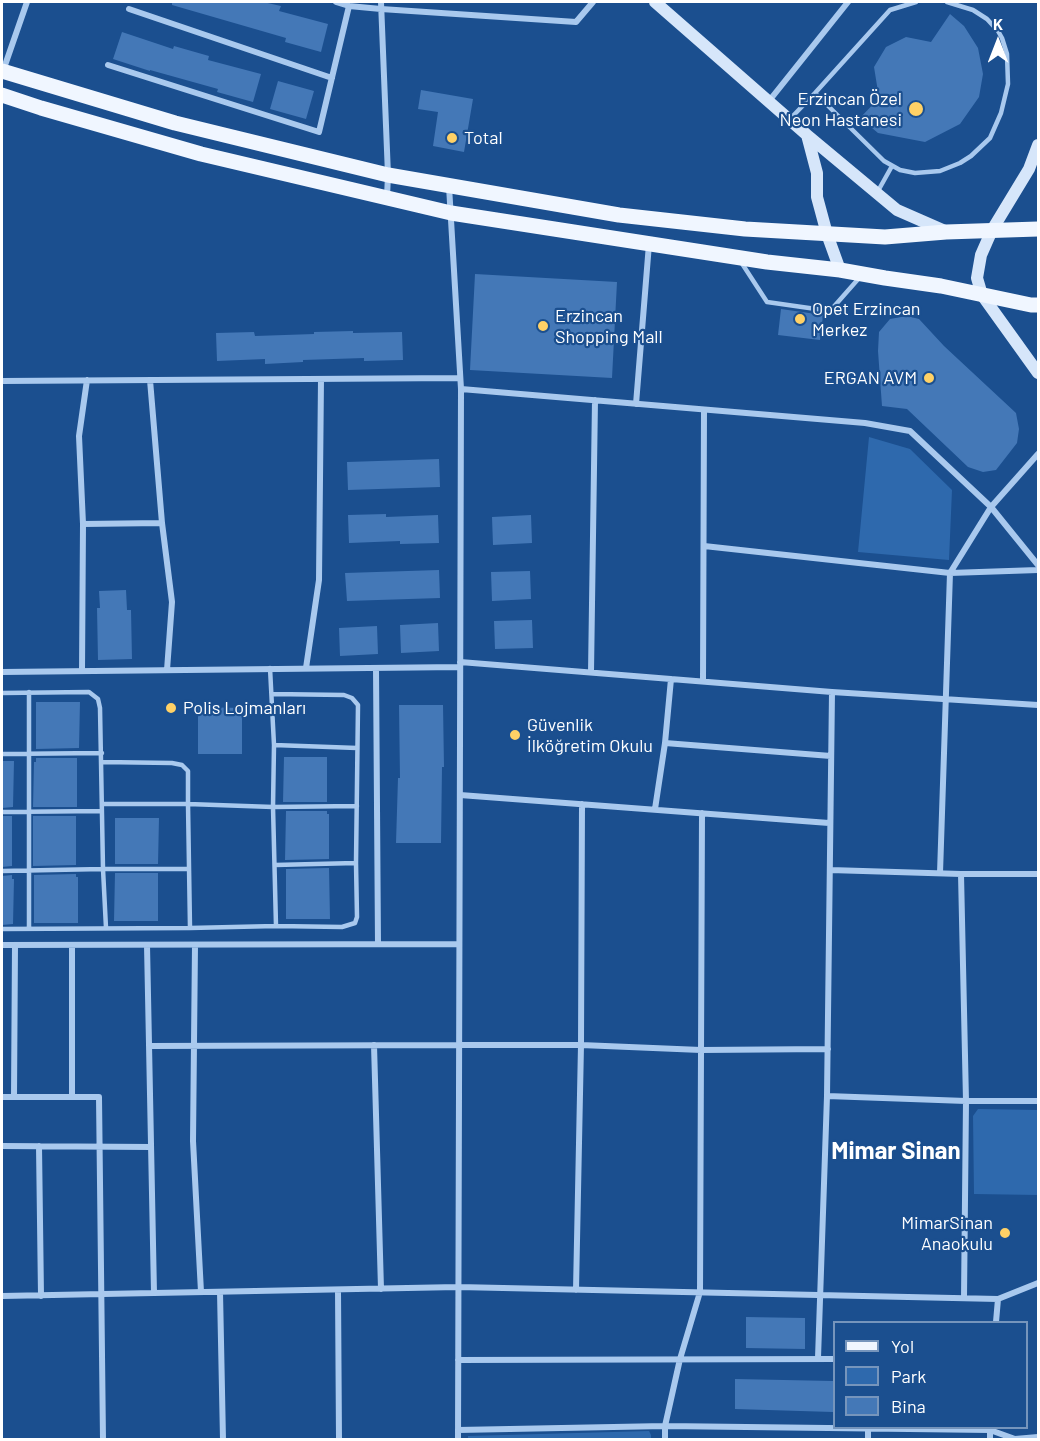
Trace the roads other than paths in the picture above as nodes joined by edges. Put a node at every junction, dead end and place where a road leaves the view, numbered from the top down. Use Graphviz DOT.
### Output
graph roads {
  1 [pos="27,2"];
  2 [pos="336,2"];
  3 [pos="593,2"];
  4 [pos="655,2"];
  5 [pos="848,2"];
  6 [pos="916,2"];
  7 [pos="947,2"];
  8 [pos="381,5"];
  9 [pos="349,6"];
  10 [pos="129,9"];
  11 [pos="108,65"];
  12 [pos="2,71"];
  13 [pos="332,78"];
  14 [pos="816,93"];
  15 [pos="2,95"];
  16 [pos="769,101"];
  17 [pos="790,119"];
  18 [pos="807,135"];
  19 [pos="1038,146"];
  20 [pos="892,166"];
  21 [pos="388,175"];
  22 [pos="449,186"];
  23 [pos="877,193"];
  24 [pos="387,198"];
  25 [pos="451,213"];
  26 [pos="1038,229"];
  27 [pos="992,230"];
  28 [pos="946,232"];
  29 [pos="828,234"];
  30 [pos="649,244"];
  31 [pos="737,257"];
  32 [pos="840,270"];
  33 [pos="862,274"];
  34 [pos="982,295"];
  35 [pos="1038,305"];
  36 [pos="1038,373"];
  37 [pos="460,378"];
  38 [pos="321,379"];
  39 [pos="87,380"];
  40 [pos="150,380"];
  41 [pos="2,381"];
  42 [pos="461,389"];
  43 [pos="595,400"];
  44 [pos="636,404"];
  45 [pos="704,410"];
  46 [pos="1038,454"];
  47 [pos="991,507"];
  48 [pos="162,523"];
  49 [pos="83,524"];
  50 [pos="704,546"];
  51 [pos="1038,566"];
  52 [pos="1038,570"];
  53 [pos="950,573"];
  54 [pos="460,664"];
  55 [pos="270,668"];
  56 [pos="306,668"];
  57 [pos="376,668"];
  58 [pos="166,670"];
  59 [pos="82,671"];
  60 [pos="2,672"];
  61 [pos="591,672"];
  62 [pos="671,679"];
  63 [pos="703,681"];
  64 [pos="29,692"];
  65 [pos="832,692"];
  66 [pos="2,693"];
  67 [pos="272,694"];
  68 [pos="947,700"];
  69 [pos="1038,705"];
  70 [pos="665,743"];
  71 [pos="274,745"];
  72 [pos="357,748"];
  73 [pos="28,753"];
  74 [pos="102,753"];
  75 [pos="2,754"];
  76 [pos="831,756"];
  77 [pos="102,762"];
  78 [pos="460,795"];
  79 [pos="102,804"];
  80 [pos="188,804"];
  81 [pos="582,804"];
  82 [pos="357,806"];
  83 [pos="273,807"];
  84 [pos="655,809"];
  85 [pos="28,811"];
  86 [pos="102,811"];
  87 [pos="2,812"];
  88 [pos="702,813"];
  89 [pos="829,823"];
  90 [pos="356,863"];
  91 [pos="275,865"];
  92 [pos="103,869"];
  93 [pos="189,869"];
  94 [pos="830,870"];
  95 [pos="29,871"];
  96 [pos="2,872"];
  97 [pos="940,873"];
  98 [pos="961,874"];
  99 [pos="1038,874"];
  100 [pos="276,926"];
  101 [pos="29,928"];
  102 [pos="106,928"];
  103 [pos="190,928"];
  104 [pos="2,929"];
  105 [pos="378,944"];
  106 [pos="459,944"];
  107 [pos="2,945"];
  108 [pos="15,945"];
  109 [pos="72,945"];
  110 [pos="147,945"];
  111 [pos="195,945"];
  112 [pos="374,1045"];
  113 [pos="459,1045"];
  114 [pos="581,1045"];
  115 [pos="149,1046"];
  116 [pos="195,1046"];
  117 [pos="828,1049"];
  118 [pos="701,1050"];
  119 [pos="827,1096"];
  120 [pos="2,1097"];
  121 [pos="14,1097"];
  122 [pos="72,1097"];
  123 [pos="966,1101"];
  124 [pos="1038,1101"];
  125 [pos="2,1146"];
  126 [pos="39,1146"];
  127 [pos="99,1146"];
  128 [pos="151,1147"];
  129 [pos="1038,1283"];
  130 [pos="458,1287"];
  131 [pos="381,1289"];
  132 [pos="338,1290"];
  133 [pos="576,1290"];
  134 [pos="201,1292"];
  135 [pos="220,1292"];
  136 [pos="700,1292"];
  137 [pos="154,1293"];
  138 [pos="102,1294"];
  139 [pos="820,1295"];
  140 [pos="2,1296"];
  141 [pos="41,1296"];
  142 [pos="964,1298"];
  143 [pos="998,1299"];
  144 [pos="996,1321"];
  145 [pos="818,1358"];
  146 [pos="680,1359"];
  147 [pos="833,1359"];
  148 [pos="458,1360"];
  149 [pos="665,1426"];
  150 [pos="833,1428"];
  151 [pos="990,1429"];
  152 [pos="458,1430"];
  153 [pos="1038,1437"];
  154 [pos="103,1440"];
  155 [pos="223,1440"];
  156 [pos="339,1440"];
  157 [pos="458,1440"];
  158 [pos="665,1440"];
  159 [pos="990,1440"];
  1 -- 12 [label="street"];
  2 -- 9 [label="street"];
  3 -- 8 [label="street"];
  4 -- 16 [label="main road"];
  5 -- 16 [label="street"];
  6 -- 14 [label="lane"];
  7 -- 20 [label="lane"];
  8 -- 9 [label="street"];
  8 -- 21 [label="street"];
  9 -- 13 [label="street"];
  10 -- 13 [label="street"];
  11 -- 13 [label="street"];
  12 -- 21 [label="main road"];
  14 -- 17 [label="lane"];
  14 -- 20 [label="lane"];
  15 -- 24 [label="main road"];
  16 -- 17 [label="main road"];
  17 -- 18 [label="main road"];
  18 -- 23 [label="main road"];
  18 -- 29 [label="main road"];
  19 -- 27 [label="main road"];
  20 -- 23 [label="lane"];
  21 -- 22 [label="main road"];
  21 -- 24 [label="street"];
  22 -- 25 [label="street"];
  22 -- 29 [label="main road"];
  23 -- 28 [label="main road"];
  24 -- 25 [label="main road"];
  25 -- 30 [label="main road"];
  25 -- 37 [label="street"];
  26 -- 27 [label="main road"];
  27 -- 28 [label="main road"];
  27 -- 34 [label="main road"];
  28 -- 29 [label="main road"];
  29 -- 32 [label="main road"];
  30 -- 31 [label="main road"];
  30 -- 44 [label="street"];
  31 -- 32 [label="main road"];
  31 -- 33 [label="lane"];
  32 -- 33 [label="main road"];
  33 -- 34 [label="main road"];
  34 -- 35 [label="main road"];
  34 -- 36 [label="main road"];
  37 -- 38 [label="street"];
  37 -- 42 [label="street"];
  38 -- 40 [label="street"];
  38 -- 56 [label="street"];
  39 -- 40 [label="street"];
  39 -- 41 [label="street"];
  39 -- 49 [label="street"];
  40 -- 48 [label="street"];
  42 -- 43 [label="street"];
  42 -- 54 [label="street"];
  43 -- 44 [label="street"];
  43 -- 61 [label="street"];
  44 -- 45 [label="street"];
  45 -- 47 [label="street"];
  45 -- 50 [label="street"];
  46 -- 47 [label="street"];
  47 -- 51 [label="street"];
  47 -- 53 [label="street"];
  48 -- 49 [label="street"];
  48 -- 58 [label="street"];
  49 -- 59 [label="street"];
  50 -- 53 [label="street"];
  50 -- 63 [label="street"];
  52 -- 53 [label="street"];
  53 -- 68 [label="street"];
  54 -- 57 [label="street"];
  54 -- 61 [label="street"];
  54 -- 78 [label="street"];
  55 -- 56 [label="street"];
  55 -- 58 [label="street"];
  55 -- 67 [label="lane"];
  56 -- 57 [label="street"];
  57 -- 105 [label="street"];
  58 -- 59 [label="street"];
  59 -- 60 [label="street"];
  61 -- 62 [label="street"];
  62 -- 63 [label="street"];
  62 -- 70 [label="street"];
  63 -- 65 [label="street"];
  64 -- 66 [label="lane"];
  64 -- 73 [label="lane"];
  64 -- 74 [label="lane"];
  65 -- 68 [label="street"];
  65 -- 76 [label="street"];
  67 -- 71 [label="lane"];
  67 -- 72 [label="lane"];
  68 -- 69 [label="street"];
  68 -- 97 [label="street"];
  70 -- 76 [label="street"];
  70 -- 84 [label="street"];
  71 -- 72 [label="lane"];
  71 -- 83 [label="lane"];
  72 -- 82 [label="lane"];
  73 -- 74 [label="lane"];
  73 -- 75 [label="lane"];
  73 -- 85 [label="lane"];
  74 -- 77 [label="lane"];
  76 -- 89 [label="street"];
  77 -- 79 [label="lane"];
  77 -- 80 [label="lane"];
  78 -- 81 [label="street"];
  78 -- 106 [label="street"];
  79 -- 80 [label="lane"];
  79 -- 86 [label="lane"];
  80 -- 83 [label="lane"];
  80 -- 93 [label="lane"];
  81 -- 84 [label="street"];
  81 -- 114 [label="street"];
  82 -- 83 [label="lane"];
  82 -- 90 [label="lane"];
  83 -- 91 [label="lane"];
  84 -- 88 [label="street"];
  85 -- 86 [label="lane"];
  85 -- 87 [label="lane"];
  85 -- 95 [label="lane"];
  86 -- 92 [label="lane"];
  88 -- 89 [label="street"];
  88 -- 118 [label="street"];
  89 -- 94 [label="street"];
  90 -- 91 [label="lane"];
  90 -- 100 [label="lane"];
  91 -- 100 [label="lane"];
  92 -- 93 [label="lane"];
  92 -- 95 [label="lane"];
  92 -- 102 [label="lane"];
  93 -- 103 [label="lane"];
  94 -- 97 [label="street"];
  94 -- 117 [label="street"];
  95 -- 96 [label="lane"];
  95 -- 101 [label="lane"];
  97 -- 98 [label="street"];
  98 -- 99 [label="street"];
  98 -- 123 [label="street"];
  100 -- 103 [label="lane"];
  101 -- 102 [label="lane"];
  101 -- 104 [label="lane"];
  102 -- 103 [label="lane"];
  105 -- 106 [label="street"];
  105 -- 111 [label="street"];
  106 -- 113 [label="street"];
  107 -- 108 [label="street"];
  108 -- 109 [label="street"];
  108 -- 121 [label="street"];
  109 -- 110 [label="street"];
  109 -- 122 [label="street"];
  110 -- 111 [label="street"];
  110 -- 115 [label="street"];
  111 -- 116 [label="street"];
  112 -- 113 [label="street"];
  112 -- 116 [label="street"];
  112 -- 131 [label="street"];
  113 -- 114 [label="street"];
  113 -- 130 [label="street"];
  114 -- 118 [label="street"];
  114 -- 133 [label="street"];
  115 -- 116 [label="street"];
  115 -- 128 [label="street"];
  116 -- 134 [label="street"];
  117 -- 118 [label="street"];
  117 -- 119 [label="street"];
  118 -- 136 [label="street"];
  119 -- 123 [label="street"];
  119 -- 139 [label="street"];
  120 -- 121 [label="street"];
  121 -- 122 [label="street"];
  122 -- 127 [label="street"];
  123 -- 124 [label="street"];
  123 -- 142 [label="street"];
  125 -- 126 [label="street"];
  126 -- 127 [label="street"];
  126 -- 141 [label="street"];
  127 -- 128 [label="street"];
  127 -- 138 [label="street"];
  128 -- 137 [label="street"];
  129 -- 143 [label="street"];
  130 -- 131 [label="street"];
  130 -- 133 [label="street"];
  130 -- 148 [label="street"];
  131 -- 132 [label="street"];
  132 -- 135 [label="street"];
  132 -- 156 [label="street"];
  133 -- 136 [label="street"];
  134 -- 135 [label="street"];
  134 -- 137 [label="street"];
  135 -- 155 [label="street"];
  136 -- 139 [label="street"];
  136 -- 146 [label="street"];
  137 -- 138 [label="street"];
  138 -- 141 [label="street"];
  138 -- 154 [label="street"];
  139 -- 142 [label="street"];
  139 -- 145 [label="street"];
  140 -- 141 [label="street"];
  142 -- 143 [label="street"];
  143 -- 144 [label="street"];
  145 -- 146 [label="street"];
  145 -- 147 [label="street"];
  146 -- 148 [label="street"];
  146 -- 149 [label="street"];
  148 -- 152 [label="street"];
  149 -- 150 [label="street"];
  149 -- 152 [label="street"];
  149 -- 158 [label="street"];
  151 -- 153 [label="street"];
  151 -- 159 [label="street"];
  152 -- 157 [label="street"];
}
